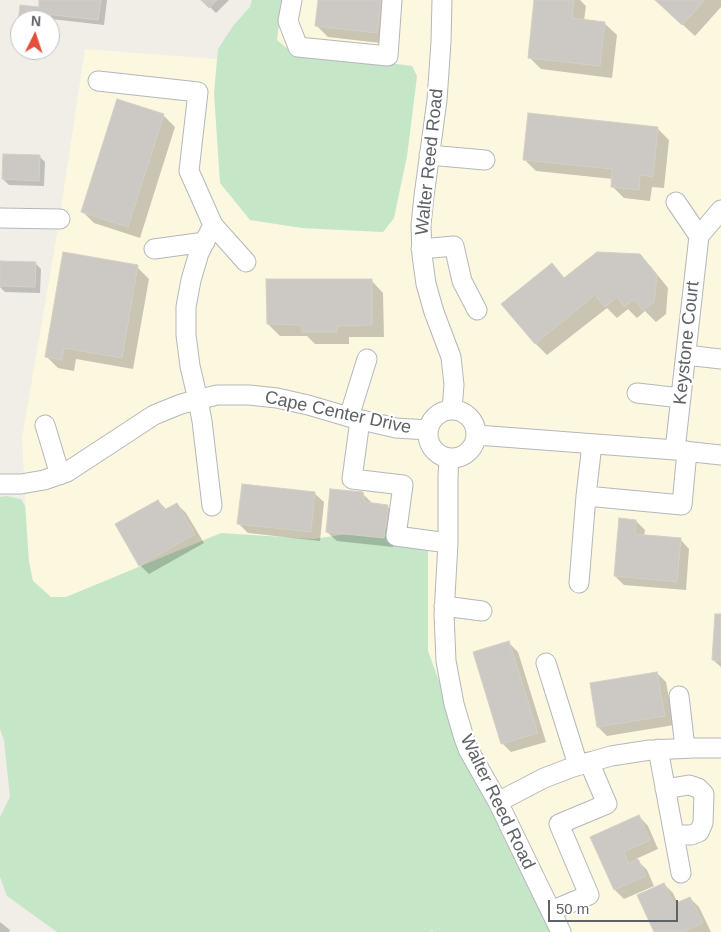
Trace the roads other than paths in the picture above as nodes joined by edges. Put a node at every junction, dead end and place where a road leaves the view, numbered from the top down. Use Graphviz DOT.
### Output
graph roads {
  1 [pos="292,0"];
  2 [pos="392,0"];
  3 [pos="442,0"];
  4 [pos="98,81"];
  5 [pos="429,155"];
  6 [pos="485,160"];
  7 [pos="676,202"];
  8 [pos="721,210"];
  9 [pos="0,218"];
  10 [pos="60,219"];
  11 [pos="214,225"];
  12 [pos="699,236"];
  13 [pos="205,242"];
  14 [pos="154,249"];
  15 [pos="422,249"];
  16 [pos="246,262"];
  17 [pos="477,310"];
  18 [pos="686,355"];
  19 [pos="367,359"];
  20 [pos="721,359"];
  21 [pos="637,393"];
  22 [pos="681,398"];
  23 [pos="198,400"];
  24 [pos="452,409"];
  25 [pos="354,418"];
  26 [pos="45,425"];
  27 [pos="428,430"];
  28 [pos="477,435"];
  29 [pos="592,444"];
  30 [pos="681,450"];
  31 [pos="721,455"];
  32 [pos="449,458"];
  33 [pos="60,474"];
  34 [pos="0,484"];
  35 [pos="586,496"];
  36 [pos="212,506"];
  37 [pos="448,543"];
  38 [pos="579,583"];
  39 [pos="444,606"];
  40 [pos="482,611"];
  41 [pos="546,663"];
  42 [pos="679,696"];
  43 [pos="685,748"];
  44 [pos="721,748"];
  45 [pos="658,749"];
  46 [pos="583,764"];
  47 [pos="665,789"];
  48 [pos="498,802"];
  49 [pos="674,835"];
  50 [pos="681,873"];
  51 [pos="551,911"];
  52 [pos="561,932"];
  1 -- 2 [label="street"];
  3 -- 5 [label="street, Walter Reed Road"];
  4 -- 11 [label="street"];
  5 -- 6 [label="street"];
  5 -- 15 [label="street, Walter Reed Road"];
  7 -- 12 [label="street"];
  8 -- 12 [label="street"];
  9 -- 10 [label="street"];
  11 -- 13 [label="street"];
  11 -- 16 [label="street"];
  12 -- 18 [label="street, Keystone Court"];
  13 -- 14 [label="street"];
  13 -- 23 [label="street"];
  15 -- 17 [label="street"];
  15 -- 24 [label="street, Walter Reed Road"];
  18 -- 20 [label="street"];
  18 -- 22 [label="street, Keystone Court"];
  19 -- 25 [label="street"];
  21 -- 22 [label="street"];
  22 -- 30 [label="street, Keystone Court"];
  23 -- 25 [label="street, Cape Center Drive"];
  23 -- 33 [label="street, Cape Center Drive"];
  23 -- 36 [label="street"];
  24 -- 27 [label="street"];
  24 -- 28 [label="street"];
  25 -- 27 [label="street, Cape Center Drive"];
  25 -- 37 [label="street"];
  26 -- 33 [label="street"];
  27 -- 32 [label="street"];
  28 -- 29 [label="street"];
  28 -- 32 [label="street"];
  29 -- 30 [label="street"];
  29 -- 35 [label="street"];
  30 -- 31 [label="street"];
  30 -- 35 [label="street, Keystone Court"];
  32 -- 37 [label="street, Walter Reed Road"];
  33 -- 34 [label="street, Cape Center Drive"];
  35 -- 38 [label="street"];
  37 -- 39 [label="street, Walter Reed Road"];
  39 -- 40 [label="street"];
  39 -- 48 [label="street, Walter Reed Road"];
  41 -- 46 [label="street"];
  42 -- 43 [label="street"];
  43 -- 44 [label="street"];
  43 -- 45 [label="street"];
  45 -- 46 [label="street"];
  45 -- 47 [label="street"];
  46 -- 48 [label="street"];
  46 -- 51 [label="street"];
  47 -- 49 [label="street"];
  47 -- 49 [label="street"];
  48 -- 51 [label="street, Walter Reed Road"];
  49 -- 50 [label="street"];
  51 -- 52 [label="street, Walter Reed Road"];
}
